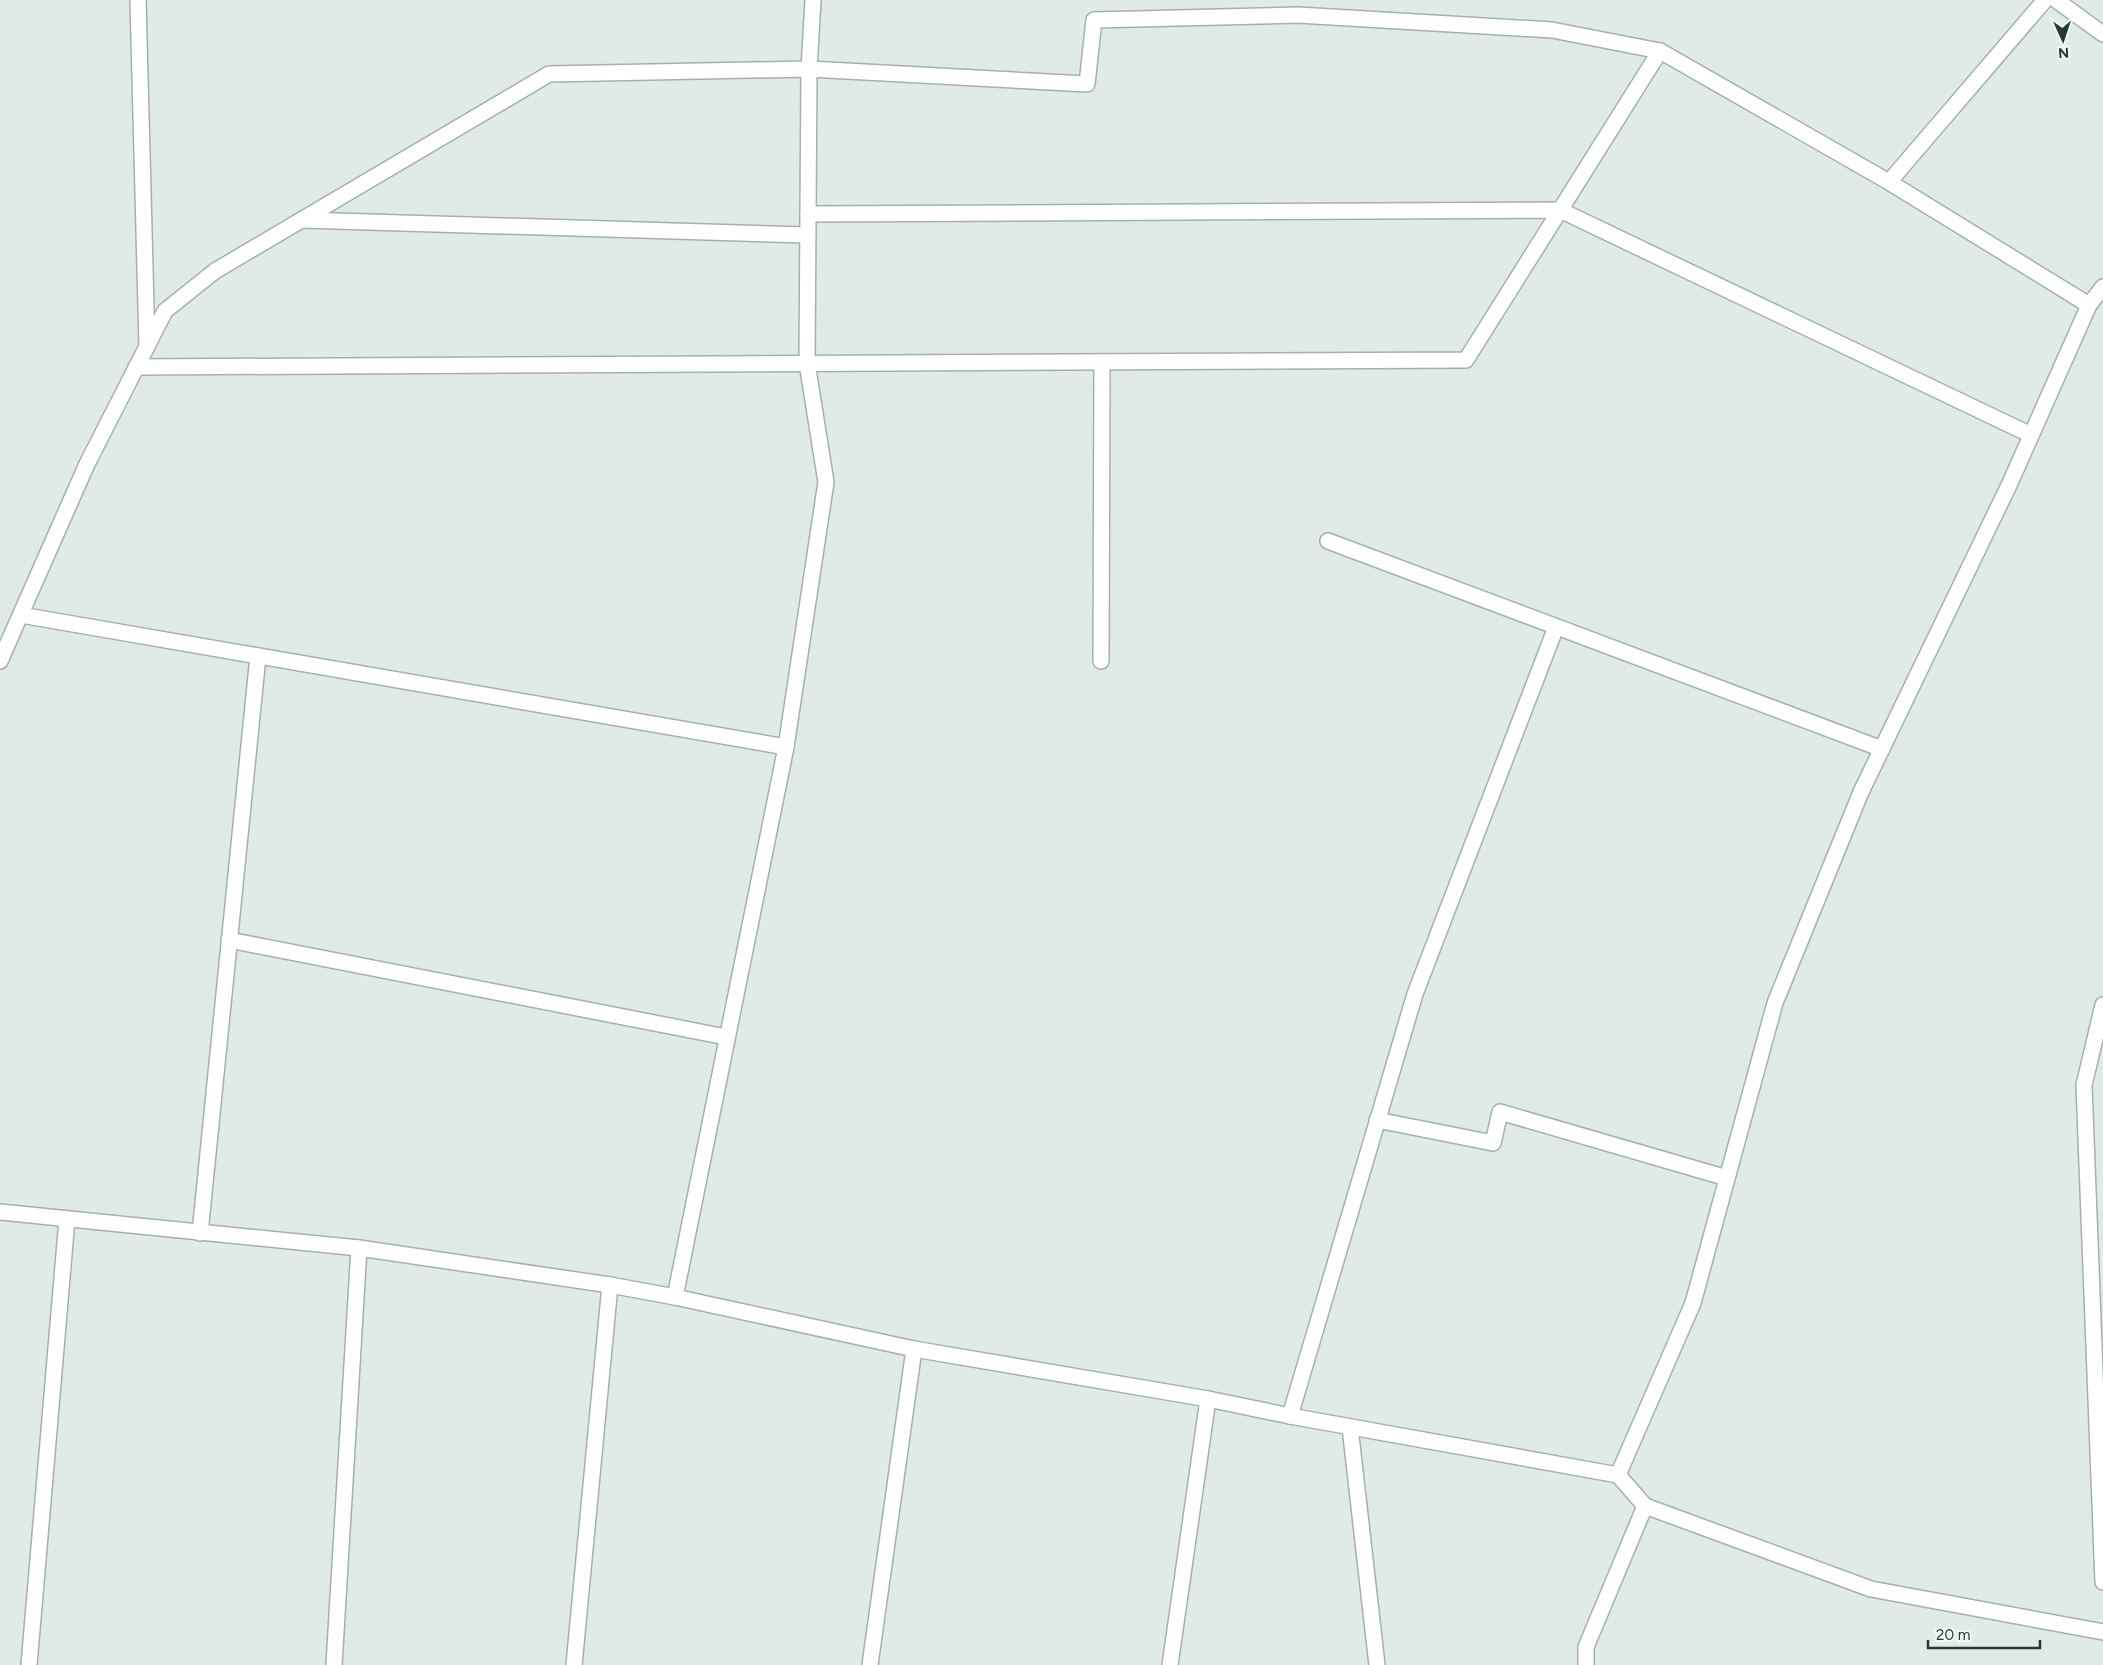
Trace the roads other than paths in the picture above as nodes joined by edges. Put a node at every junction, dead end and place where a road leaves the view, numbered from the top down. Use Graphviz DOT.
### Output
graph roads {
  1 [pos="138,0"];
  2 [pos="813,0"];
  3 [pos="2045,0"];
  4 [pos="2056,0"];
  5 [pos="2103,34"];
  6 [pos="1660,51"];
  7 [pos="809,70"];
  8 [pos="1889,182"];
  9 [pos="1560,210"];
  10 [pos="808,214"];
  11 [pos="302,220"];
  12 [pos="808,236"];
  13 [pos="2103,287"];
  14 [pos="2089,305"];
  15 [pos="147,348"];
  16 [pos="1102,362"];
  17 [pos="807,364"];
  18 [pos="136,367"];
  19 [pos="2031,435"];
  20 [pos="1328,541"];
  21 [pos="20,615"];
  22 [pos="1556,627"];
  23 [pos="258,656"];
  24 [pos="1101,661"];
  25 [pos="0,662"];
  26 [pos="786,747"];
  27 [pos="1882,749"];
  28 [pos="229,940"];
  29 [pos="2103,1005"];
  30 [pos="726,1036"];
  31 [pos="1377,1120"];
  32 [pos="1727,1178"];
  33 [pos="0,1212"];
  34 [pos="67,1219"];
  35 [pos="200,1233"];
  36 [pos="359,1248"];
  37 [pos="610,1285"];
  38 [pos="675,1297"];
  39 [pos="914,1349"];
  40 [pos="1208,1399"];
  41 [pos="1290,1416"];
  42 [pos="1350,1427"];
  43 [pos="1618,1475"];
  44 [pos="1645,1506"];
  45 [pos="2103,1582"];
  46 [pos="2103,1632"];
  47 [pos="29,1665"];
  48 [pos="334,1665"];
  49 [pos="574,1665"];
  50 [pos="870,1665"];
  51 [pos="1170,1665"];
  52 [pos="1377,1665"];
  53 [pos="1586,1665"];
  1 -- 15 [label="street"];
  2 -- 7 [label="street"];
  3 -- 8 [label="street"];
  4 -- 5 [label="street"];
  6 -- 7 [label="street"];
  6 -- 8 [label="street"];
  6 -- 9 [label="street"];
  7 -- 10 [label="street"];
  7 -- 11 [label="street"];
  8 -- 14 [label="street"];
  9 -- 10 [label="street"];
  9 -- 16 [label="street"];
  9 -- 19 [label="street"];
  10 -- 12 [label="street"];
  11 -- 12 [label="street"];
  11 -- 15 [label="street"];
  12 -- 17 [label="street"];
  13 -- 14 [label="street"];
  14 -- 19 [label="street"];
  15 -- 18 [label="street"];
  16 -- 17 [label="street"];
  16 -- 24 [label="street"];
  17 -- 18 [label="street"];
  17 -- 26 [label="street"];
  18 -- 21 [label="street"];
  19 -- 27 [label="street"];
  20 -- 22 [label="street"];
  21 -- 23 [label="street"];
  21 -- 25 [label="street"];
  22 -- 27 [label="street"];
  22 -- 31 [label="street"];
  23 -- 26 [label="street"];
  23 -- 28 [label="street"];
  26 -- 30 [label="street"];
  27 -- 32 [label="street"];
  28 -- 30 [label="street"];
  28 -- 35 [label="street"];
  29 -- 45 [label="street"];
  30 -- 38 [label="street"];
  31 -- 32 [label="street"];
  31 -- 41 [label="street"];
  32 -- 43 [label="street"];
  33 -- 34 [label="street"];
  34 -- 35 [label="street"];
  34 -- 47 [label="street"];
  35 -- 36 [label="street"];
  36 -- 37 [label="street"];
  36 -- 48 [label="street"];
  37 -- 38 [label="street"];
  37 -- 49 [label="street"];
  38 -- 39 [label="street"];
  39 -- 40 [label="street"];
  39 -- 50 [label="street"];
  40 -- 41 [label="street"];
  40 -- 51 [label="street"];
  41 -- 42 [label="street"];
  42 -- 43 [label="street"];
  42 -- 52 [label="street"];
  43 -- 44 [label="street"];
  44 -- 46 [label="street"];
  44 -- 53 [label="street"];
}
